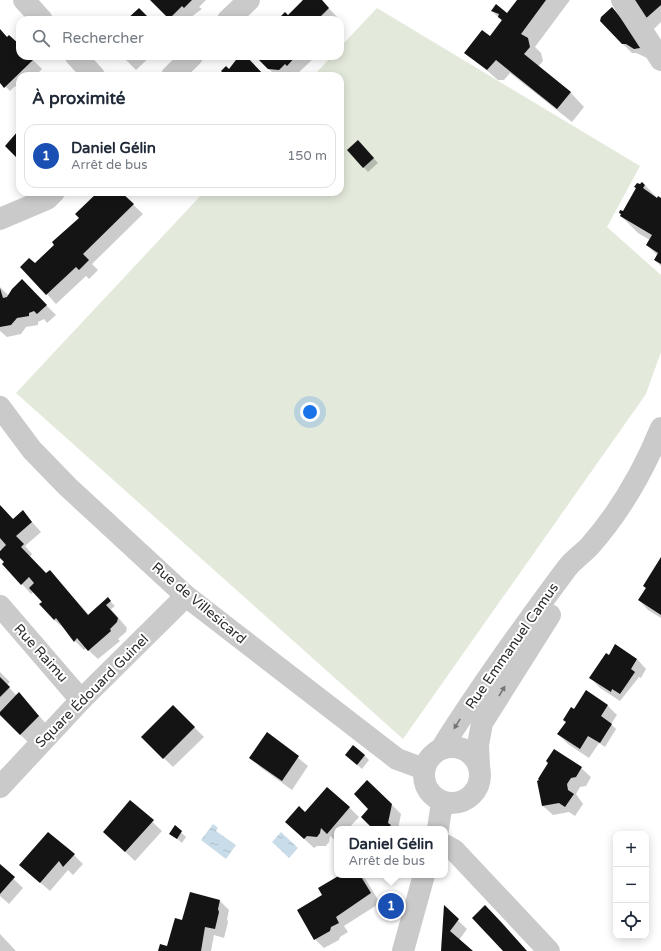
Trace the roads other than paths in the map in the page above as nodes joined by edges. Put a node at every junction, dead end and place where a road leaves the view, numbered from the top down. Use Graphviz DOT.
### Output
graph roads {
  1 [pos="24,0"];
  2 [pos="249,0"];
  3 [pos="622,0"];
  4 [pos="38,16"];
  5 [pos="232,16"];
  6 [pos="80,60"];
  7 [pos="188,60"];
  8 [pos="661,60"];
  9 [pos="90,72"];
  10 [pos="176,72"];
  11 [pos="50,196"];
  12 [pos="0,219"];
  13 [pos="0,407"];
  14 [pos="661,428"];
  15 [pos="589,546"];
  16 [pos="186,596"];
  17 [pos="0,606"];
  18 [pos="81,700"];
  19 [pos="441,749"];
  20 [pos="479,766"];
  21 [pos="424,769"];
  22 [pos="0,787"];
  23 [pos="442,802"];
  24 [pos="438,826"];
  25 [pos="448,847"];
  26 [pos="423,878"];
  27 [pos="403,951"];
  28 [pos="549,951"];
  1 -- 4 [label="street"];
  2 -- 5 [label="street"];
  3 -- 8 [label="street"];
  6 -- 9 [label="street"];
  7 -- 10 [label="street"];
  11 -- 12 [label="street"];
  13 -- 16 [label="street, Rue de Villesicard"];
  14 -- 15 [label="street, Rue Emmanuel Camus"];
  15 -- 19 [label="street, Rue Emmanuel Camus, one-way"];
  20 -- 15 [label="street, Rue Emmanuel Camus, one-way"];
  16 -- 18 [label="street, Square Édouard Guinel"];
  16 -- 21 [label="street, Rue de Villesicard"];
  17 -- 18 [label="street, Rue Raimu"];
  18 -- 22 [label="street, Square Édouard Guinel"];
  19 -- 20 [label="street"];
  19 -- 21 [label="street"];
  20 -- 23 [label="street"];
  21 -- 23 [label="street"];
  23 -- 24 [label="street"];
  25 -- 28 [label="street"];
  26 -- 27 [label="street"];
}
